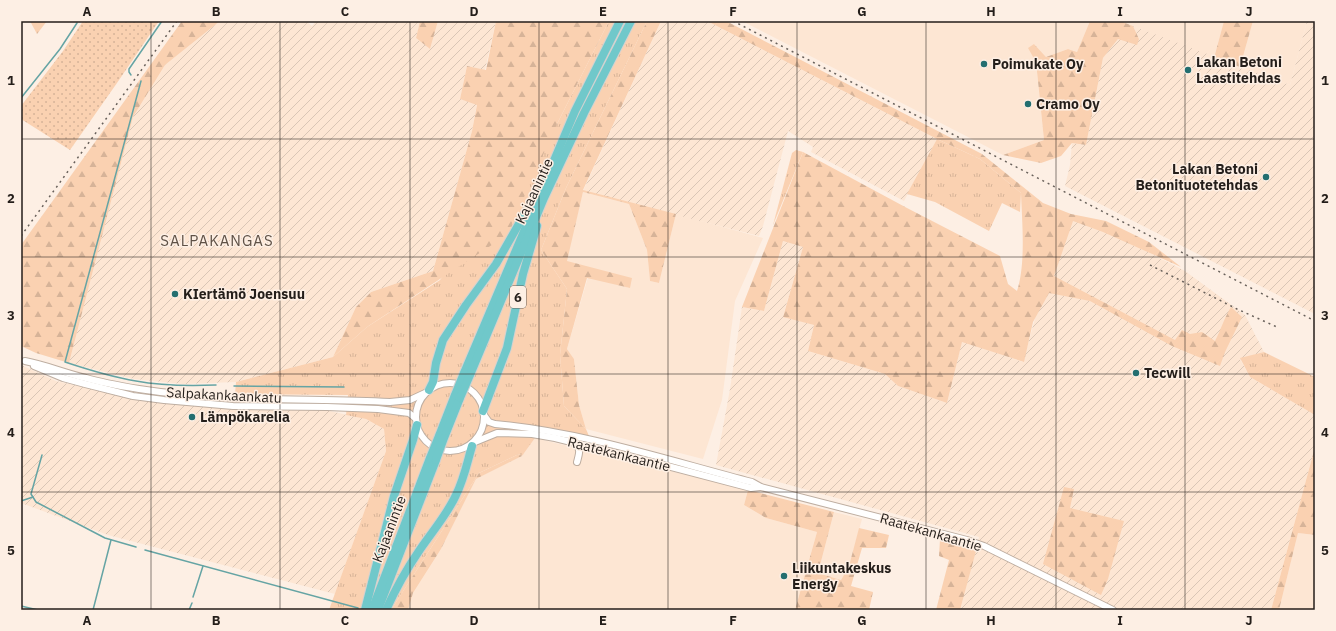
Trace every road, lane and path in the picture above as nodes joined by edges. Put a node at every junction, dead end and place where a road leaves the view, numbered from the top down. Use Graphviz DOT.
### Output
graph roads {
  1 [pos="620,21"];
  2 [pos="631,21"];
  3 [pos="548,173"];
  4 [pos="552,182"];
  5 [pos="23,361"];
  6 [pos="467,374"];
  7 [pos="427,391"];
  8 [pos="483,413"];
  9 [pos="416,422"];
  10 [pos="473,444"];
  11 [pos="576,444"];
  12 [pos="433,459"];
  13 [pos="577,462"];
  14 [pos="761,487"];
  15 [pos="365,610"];
  16 [pos="372,610"];
  17 [pos="378,610"];
  18 [pos="386,610"];
  19 [pos="1113,610"];
  1 -- 3 [label="highway, Kajaanintie / 6"];
  2 -- 4 [label="highway, Kajaanintie / 6"];
  3 -- 6 [label="highway, Kajaanintie / 6"];
  3 -- 7 [label="highway"];
  4 -- 6 [label="highway, Kajaanintie / 6"];
  4 -- 8 [label="highway, 6"];
  5 -- 7 [label="main road, Salpakankaankatu"];
  5 -- 9 [label="main road, Salpakankaankatu"];
  6 -- 12 [label="highway, 6, bridge"];
  7 -- 8 [label="main road"];
  7 -- 9 [label="main road"];
  8 -- 10 [label="main road"];
  8 -- 14 [label="main road, Raatekankaantie"];
  9 -- 10 [label="main road"];
  9 -- 15 [label="highway"];
  10 -- 11 [label="main road, Raatekankaantie"];
  10 -- 18 [label="highway"];
  11 -- 13 [label="main road"];
  11 -- 14 [label="main road, Raatekankaantie"];
  12 -- 16 [label="highway, Kajaanintie / 6"];
  12 -- 17 [label="highway, Kajaanintie / 6"];
  14 -- 19 [label="main road, Raatekankaantie"];
}
